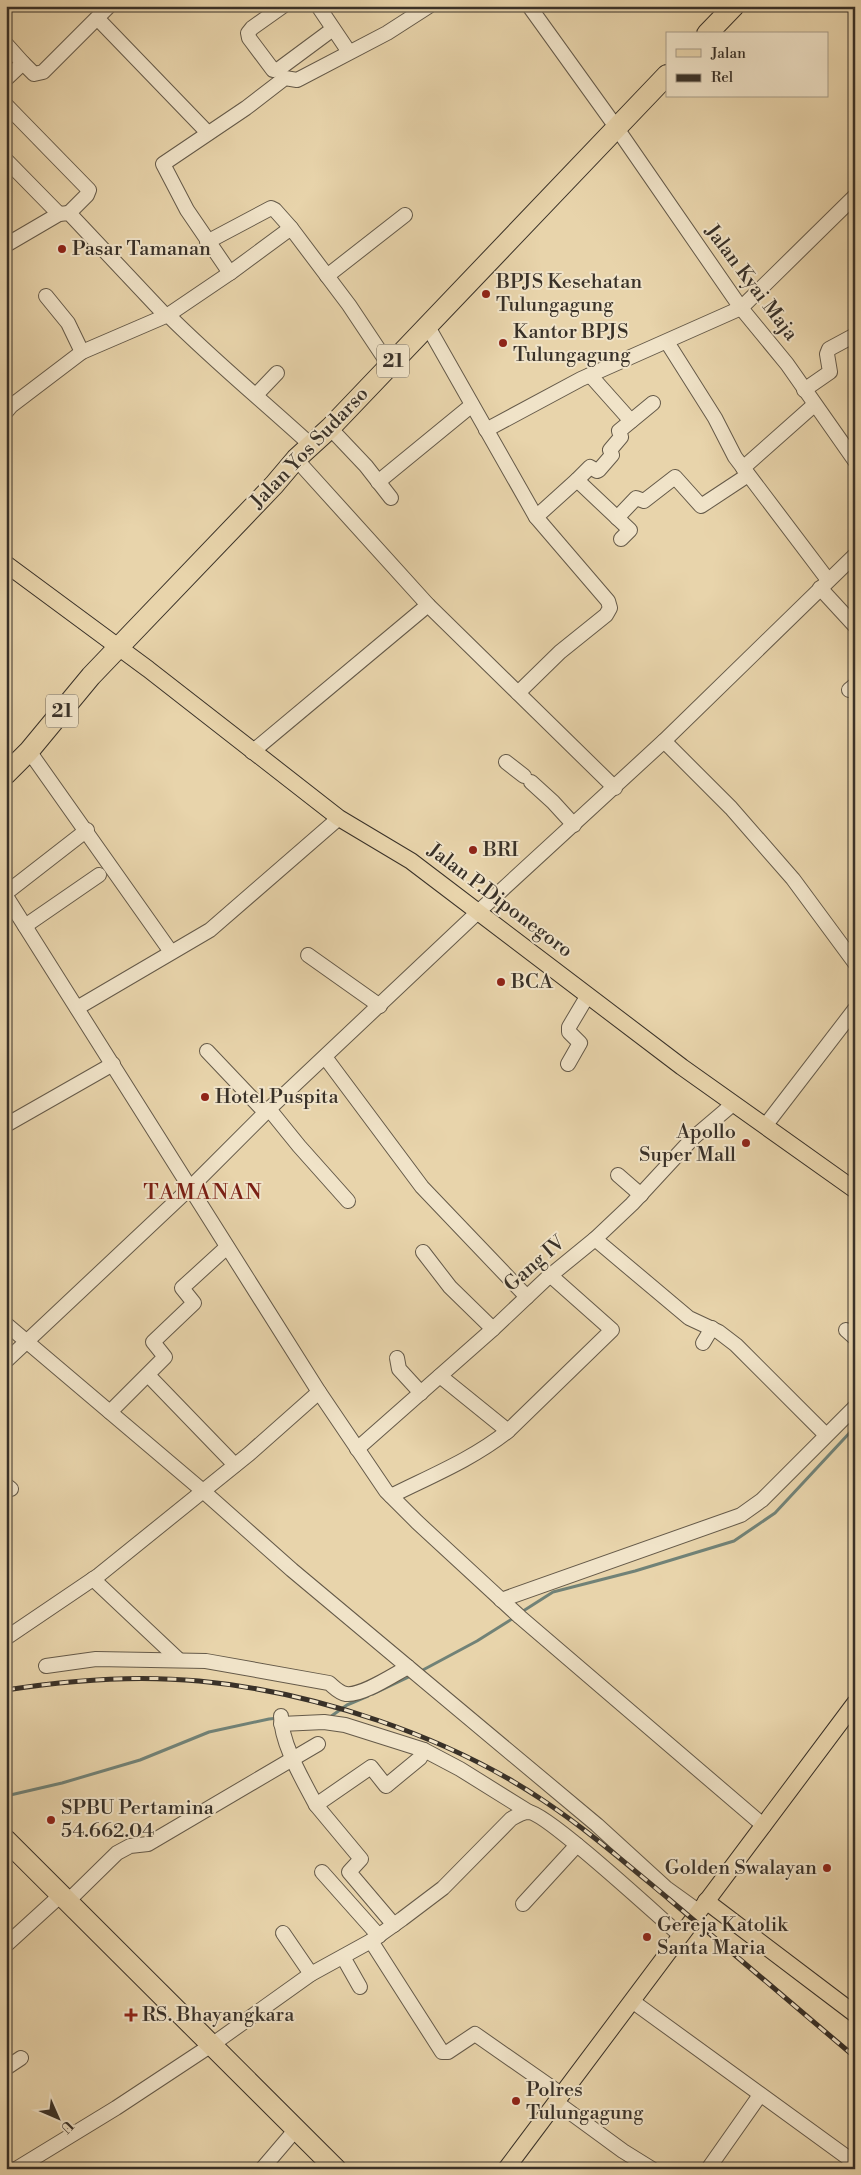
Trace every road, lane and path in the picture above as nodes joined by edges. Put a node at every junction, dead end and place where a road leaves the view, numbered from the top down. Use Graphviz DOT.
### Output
graph roads {
  1 [pos="109,6"];
  2 [pos="283,6"];
  3 [pos="318,6"];
  4 [pos="429,6"];
  5 [pos="529,6"];
  6 [pos="734,6"];
  7 [pos="98,19"];
  8 [pos="333,29"];
  9 [pos="709,32"];
  10 [pos="6,44"];
  11 [pos="347,48"];
  12 [pos="23,63"];
  13 [pos="666,76"];
  14 [pos="6,78"];
  15 [pos="6,105"];
  16 [pos="616,127"];
  17 [pos="208,132"];
  18 [pos="6,160"];
  19 [pos="855,196"];
  20 [pos="64,214"];
  21 [pos="405,215"];
  22 [pos="290,228"];
  23 [pos="207,242"];
  24 [pos="6,245"];
  25 [pos="230,273"];
  26 [pos="327,276"];
  27 [pos="46,296"];
  28 [pos="741,308"];
  29 [pos="167,315"];
  30 [pos="427,325"];
  31 [pos="855,335"];
  32 [pos="667,342"];
  33 [pos="82,352"];
  34 [pos="388,365"];
  35 [pos="277,373"];
  36 [pos="590,375"];
  37 [pos="804,390"];
  38 [pos="256,394"];
  39 [pos="653,403"];
  40 [pos="472,404"];
  41 [pos="814,405"];
  42 [pos="6,412"];
  43 [pos="631,420"];
  44 [pos="330,428"];
  45 [pos="486,430"];
  46 [pos="312,446"];
  47 [pos="296,459"];
  48 [pos="855,461"];
  49 [pos="745,471"];
  50 [pos="578,480"];
  51 [pos="378,482"];
  52 [pos="391,498"];
  53 [pos="536,517"];
  54 [pos="617,518"];
  55 [pos="621,539"];
  56 [pos="855,555"];
  57 [pos="6,564"];
  58 [pos="824,584"];
  59 [pos="428,605"];
  60 [pos="855,626"];
  61 [pos="119,648"];
  62 [pos="518,693"];
  63 [pos="664,741"];
  64 [pos="29,751"];
  65 [pos="252,752"];
  66 [pos="506,762"];
  67 [pos="6,774"];
  68 [pos="615,788"];
  69 [pos="339,818"];
  70 [pos="574,825"];
  71 [pos="87,830"];
  72 [pos="106,870"];
  73 [pos="6,895"];
  74 [pos="479,911"];
  75 [pos="25,926"];
  76 [pos="171,952"];
  77 [pos="308,956"];
  78 [pos="855,963"];
  79 [pos="588,995"];
  80 [pos="380,1006"];
  81 [pos="77,1008"];
  82 [pos="855,1009"];
  83 [pos="208,1051"];
  84 [pos="324,1057"];
  85 [pos="112,1064"];
  86 [pos="568,1064"];
  87 [pos="733,1104"];
  88 [pos="267,1110"];
  89 [pos="6,1125"];
  90 [pos="765,1126"];
  91 [pos="618,1175"];
  92 [pos="190,1188"];
  93 [pos="855,1190"];
  94 [pos="640,1195"];
  95 [pos="348,1201"];
  96 [pos="595,1239"];
  97 [pos="227,1247"];
  98 [pos="422,1252"];
  99 [pos="550,1275"];
  100 [pos="527,1297"];
  101 [pos="6,1324"];
  102 [pos="712,1328"];
  103 [pos="492,1329"];
  104 [pos="26,1342"];
  105 [pos="702,1343"];
  106 [pos="397,1358"];
  107 [pos="6,1361"];
  108 [pos="148,1375"];
  109 [pos="440,1376"];
  110 [pos="319,1392"];
  111 [pos="422,1393"];
  112 [pos="855,1407"];
  113 [pos="110,1412"];
  114 [pos="508,1431"];
  115 [pos="826,1435"];
  116 [pos="357,1449"];
  117 [pos="235,1465"];
  118 [pos="203,1491"];
  119 [pos="391,1496"];
  120 [pos="93,1579"];
  121 [pos="504,1602"];
  122 [pos="6,1638"];
  123 [pos="179,1660"];
  124 [pos="46,1666"];
  125 [pos="413,1671"];
  126 [pos="855,1703"];
  127 [pos="318,1744"];
  128 [pos="424,1750"];
  129 [pos="293,1759"];
  130 [pos="316,1805"];
  131 [pos="529,1812"];
  132 [pos="764,1826"];
  133 [pos="6,1840"];
  134 [pos="577,1845"];
  135 [pos="322,1872"];
  136 [pos="65,1897"];
  137 [pos="523,1904"];
  138 [pos="702,1906"];
  139 [pos="394,1925"];
  140 [pos="283,1933"];
  141 [pos="680,1935"];
  142 [pos="375,1938"];
  143 [pos="6,1945"];
  144 [pos="342,1957"];
  145 [pos="312,1974"];
  146 [pos="360,1987"];
  147 [pos="632,2001"];
  148 [pos="855,2014"];
  149 [pos="213,2044"];
  150 [pos="21,2058"];
  151 [pos="6,2068"];
  152 [pos="760,2095"];
  153 [pos="558,2098"];
  154 [pos="297,2128"];
  155 [pos="855,2162"];
  156 [pos="644,2167"];
  157 [pos="16,2169"];
  158 [pos="262,2169"];
  159 [pos="336,2169"];
  160 [pos="506,2169"];
  161 [pos="708,2169"];
  1 -- 7 [label="street"];
  2 -- 8 [label="street"];
  3 -- 8 [label="street"];
  4 -- 17 [label="street"];
  5 -- 16 [label="street, Jalan Kyai Maja"];
  6 -- 9 [label="highway"];
  7 -- 12 [label="street"];
  7 -- 17 [label="street"];
  8 -- 11 [label="street"];
  10 -- 12 [label="street"];
  12 -- 14 [label="street"];
  13 -- 16 [label="highway, Jalan Yos Sudarso / 21"];
  15 -- 20 [label="street"];
  16 -- 28 [label="street, Jalan Kyai Maja"];
  16 -- 30 [label="highway, Jalan Yos Sudarso / 21"];
  17 -- 23 [label="street"];
  18 -- 20 [label="street"];
  19 -- 28 [label="street"];
  20 -- 24 [label="street"];
  20 -- 29 [label="street"];
  21 -- 26 [label="street"];
  22 -- 23 [label="street"];
  22 -- 25 [label="street"];
  22 -- 26 [label="street"];
  23 -- 25 [label="street"];
  25 -- 29 [label="street"];
  26 -- 34 [label="street"];
  27 -- 33 [label="street"];
  28 -- 32 [label="street"];
  28 -- 37 [label="street, Jalan Kyai Maja"];
  29 -- 33 [label="street"];
  29 -- 38 [label="street"];
  30 -- 34 [label="highway, Jalan Yos Sudarso / 21"];
  30 -- 40 [label="street"];
  31 -- 37 [label="street"];
  32 -- 36 [label="street"];
  32 -- 49 [label="street"];
  33 -- 42 [label="street"];
  34 -- 44 [label="highway, Jalan Yos Sudarso / 21"];
  35 -- 38 [label="street"];
  36 -- 43 [label="street"];
  36 -- 45 [label="street"];
  37 -- 41 [label="street, Jalan Kyai Maja"];
  38 -- 46 [label="street"];
  39 -- 43 [label="street"];
  40 -- 45 [label="street"];
  40 -- 51 [label="street"];
  41 -- 48 [label="street, Jalan Kyai Maja"];
  41 -- 49 [label="street"];
  43 -- 50 [label="street"];
  44 -- 46 [label="highway, Jalan Yos Sudarso / 21"];
  44 -- 51 [label="street"];
  45 -- 53 [label="street"];
  46 -- 47 [label="highway, Jalan Yos Sudarso / 21"];
  47 -- 59 [label="street"];
  47 -- 61 [label="highway, Jalan Yos Sudarso / 21"];
  49 -- 54 [label="street"];
  49 -- 58 [label="street"];
  50 -- 53 [label="street"];
  50 -- 54 [label="street"];
  51 -- 52 [label="street"];
  53 -- 62 [label="street"];
  54 -- 55 [label="street"];
  56 -- 58 [label="street"];
  57 -- 61 [label="main road, Jalan P.Diponegoro"];
  58 -- 60 [label="street"];
  58 -- 63 [label="street"];
  59 -- 62 [label="street"];
  59 -- 65 [label="street"];
  61 -- 64 [label="highway, 21"];
  61 -- 65 [label="main road, Jalan P.Diponegoro"];
  62 -- 68 [label="street"];
  63 -- 68 [label="street"];
  63 -- 78 [label="street"];
  64 -- 67 [label="highway, 21"];
  64 -- 71 [label="street"];
  65 -- 69 [label="main road, Jalan P.Diponegoro"];
  66 -- 70 [label="street"];
  68 -- 70 [label="street"];
  69 -- 74 [label="main road, Jalan P.Diponegoro"];
  69 -- 76 [label="street"];
  70 -- 74 [label="street"];
  71 -- 72 [label="street"];
  71 -- 73 [label="street"];
  72 -- 75 [label="street"];
  72 -- 76 [label="street"];
  73 -- 75 [label="street"];
  74 -- 79 [label="main road, Jalan P.Diponegoro"];
  74 -- 80 [label="street"];
  75 -- 81 [label="street"];
  76 -- 81 [label="street"];
  77 -- 80 [label="street"];
  79 -- 86 [label="street"];
  79 -- 87 [label="main road, Jalan P.Diponegoro"];
  80 -- 84 [label="street"];
  81 -- 85 [label="street"];
  82 -- 90 [label="street"];
  83 -- 88 [label="street"];
  84 -- 88 [label="street"];
  84 -- 100 [label="street"];
  85 -- 89 [label="street"];
  85 -- 92 [label="street"];
  87 -- 90 [label="main road, Jalan P.Diponegoro"];
  87 -- 94 [label="street, Gang IV"];
  88 -- 92 [label="street"];
  88 -- 95 [label="street"];
  90 -- 93 [label="main road, Jalan P.Diponegoro"];
  91 -- 94 [label="street"];
  92 -- 97 [label="street"];
  92 -- 104 [label="street"];
  94 -- 96 [label="street, Gang IV"];
  96 -- 99 [label="street, Gang IV"];
  96 -- 102 [label="street"];
  97 -- 108 [label="street"];
  97 -- 110 [label="street"];
  98 -- 103 [label="street"];
  99 -- 100 [label="street, Gang IV"];
  99 -- 114 [label="street"];
  100 -- 103 [label="street, Gang IV"];
  101 -- 104 [label="street"];
  102 -- 105 [label="street"];
  102 -- 115 [label="street"];
  103 -- 109 [label="street, Gang IV"];
  104 -- 107 [label="street"];
  104 -- 113 [label="street"];
  106 -- 111 [label="street"];
  108 -- 113 [label="street"];
  108 -- 117 [label="street"];
  109 -- 111 [label="street, Gang IV"];
  109 -- 114 [label="street"];
  110 -- 116 [label="street"];
  110 -- 117 [label="street"];
  111 -- 116 [label="street, Gang IV"];
  112 -- 115 [label="street"];
  113 -- 118 [label="street"];
  114 -- 119 [label="street"];
  115 -- 121 [label="street"];
  116 -- 119 [label="street"];
  117 -- 118 [label="street"];
  118 -- 120 [label="street"];
  118 -- 125 [label="street"];
  119 -- 121 [label="street"];
  120 -- 122 [label="street"];
  120 -- 123 [label="street"];
  121 -- 132 [label="street"];
  123 -- 124 [label="street"];
  123 -- 125 [label="street"];
  125 -- 138 [label="street"];
  126 -- 132 [label="main road"];
  127 -- 129 [label="street"];
  128 -- 129 [label="street"];
  128 -- 130 [label="street"];
  128 -- 131 [label="street"];
  129 -- 130 [label="street"];
  129 -- 136 [label="street"];
  130 -- 139 [label="street"];
  131 -- 134 [label="street"];
  131 -- 139 [label="street"];
  132 -- 138 [label="main road"];
  133 -- 136 [label="highway"];
  134 -- 137 [label="street"];
  134 -- 141 [label="street"];
  135 -- 142 [label="street"];
  136 -- 143 [label="street"];
  136 -- 149 [label="highway"];
  138 -- 141 [label="main road"];
  138 -- 148 [label="main road"];
  139 -- 142 [label="street"];
  140 -- 145 [label="street"];
  141 -- 147 [label="main road"];
  142 -- 144 [label="street"];
  142 -- 153 [label="street"];
  144 -- 145 [label="street"];
  144 -- 146 [label="street"];
  145 -- 149 [label="street"];
  147 -- 152 [label="street"];
  147 -- 153 [label="main road"];
  149 -- 154 [label="highway"];
  149 -- 157 [label="street"];
  150 -- 151 [label="street"];
  152 -- 155 [label="street"];
  152 -- 161 [label="street"];
  153 -- 156 [label="street"];
  153 -- 160 [label="main road"];
  154 -- 158 [label="street"];
  154 -- 159 [label="highway"];
}
